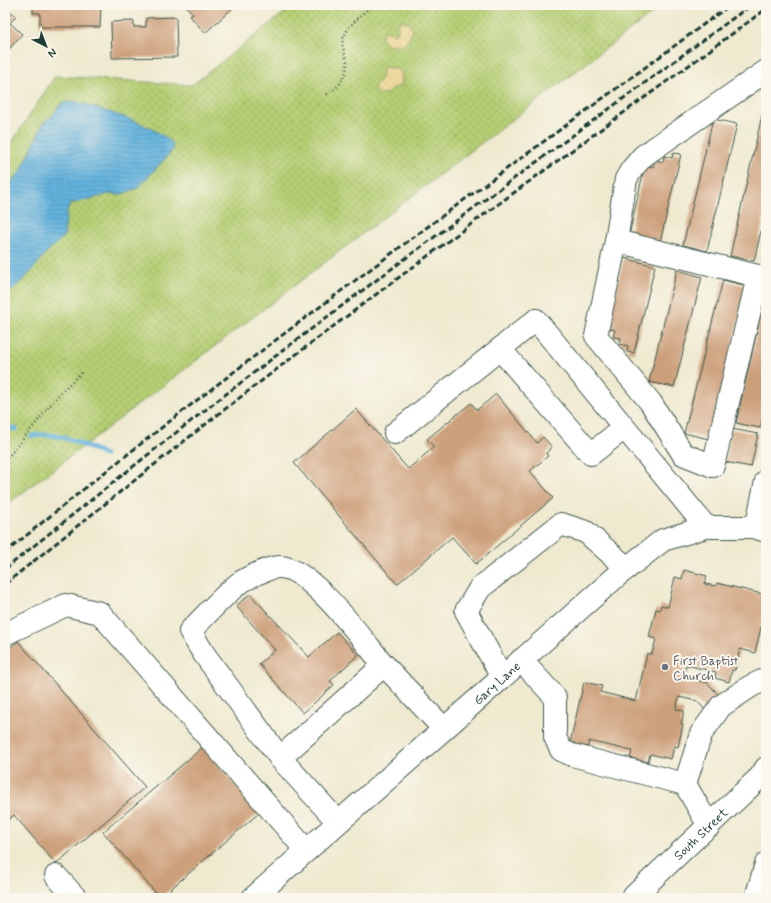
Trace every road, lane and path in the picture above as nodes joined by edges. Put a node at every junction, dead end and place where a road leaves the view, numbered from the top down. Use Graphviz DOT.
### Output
graph roads {
  1 [pos="373,5"];
  2 [pos="766,71"];
  3 [pos="328,94"];
  4 [pos="616,241"];
  5 [pos="762,277"];
  6 [pos="500,349"];
  7 [pos="82,372"];
  8 [pos="624,428"];
  9 [pos="395,433"];
  10 [pos="5,461"];
  11 [pos="766,481"];
  12 [pos="706,527"];
  13 [pos="761,529"];
  14 [pos="627,568"];
  15 [pos="5,634"];
  16 [pos="522,660"];
  17 [pos="384,665"];
  18 [pos="502,677"];
  19 [pos="766,679"];
  20 [pos="444,729"];
  21 [pos="280,758"];
  22 [pos="766,768"];
  23 [pos="685,784"];
  24 [pos="338,822"];
  25 [pos="708,826"];
  26 [pos="306,850"];
  27 [pos="766,864"];
  28 [pos="56,876"];
  29 [pos="76,898"];
  30 [pos="252,898"];
  31 [pos="632,898"];
  32 [pos="756,898"];
  1 -- 3 [label="path"];
  2 -- 4 [label="street"];
  4 -- 5 [label="street"];
  4 -- 5 [label="street"];
  6 -- 8 [label="street"];
  6 -- 8 [label="street"];
  6 -- 9 [label="street"];
  7 -- 10 [label="path"];
  8 -- 12 [label="street"];
  11 -- 13 [label="street"];
  12 -- 13 [label="street, Gary Lane"];
  12 -- 14 [label="street, Gary Lane"];
  14 -- 16 [label="street, Gary Lane"];
  14 -- 18 [label="street"];
  15 -- 26 [label="street"];
  16 -- 18 [label="street, Gary Lane"];
  16 -- 23 [label="street"];
  17 -- 20 [label="street"];
  17 -- 21 [label="street"];
  17 -- 21 [label="street"];
  18 -- 20 [label="street, Gary Lane"];
  19 -- 23 [label="street"];
  20 -- 24 [label="street, Gary Lane"];
  21 -- 24 [label="street"];
  22 -- 25 [label="street, South Street"];
  23 -- 25 [label="street"];
  24 -- 26 [label="street, Gary Lane"];
  25 -- 31 [label="street, South Street"];
  26 -- 30 [label="street, Gary Lane"];
  27 -- 32 [label="street"];
  28 -- 29 [label="street"];
}
